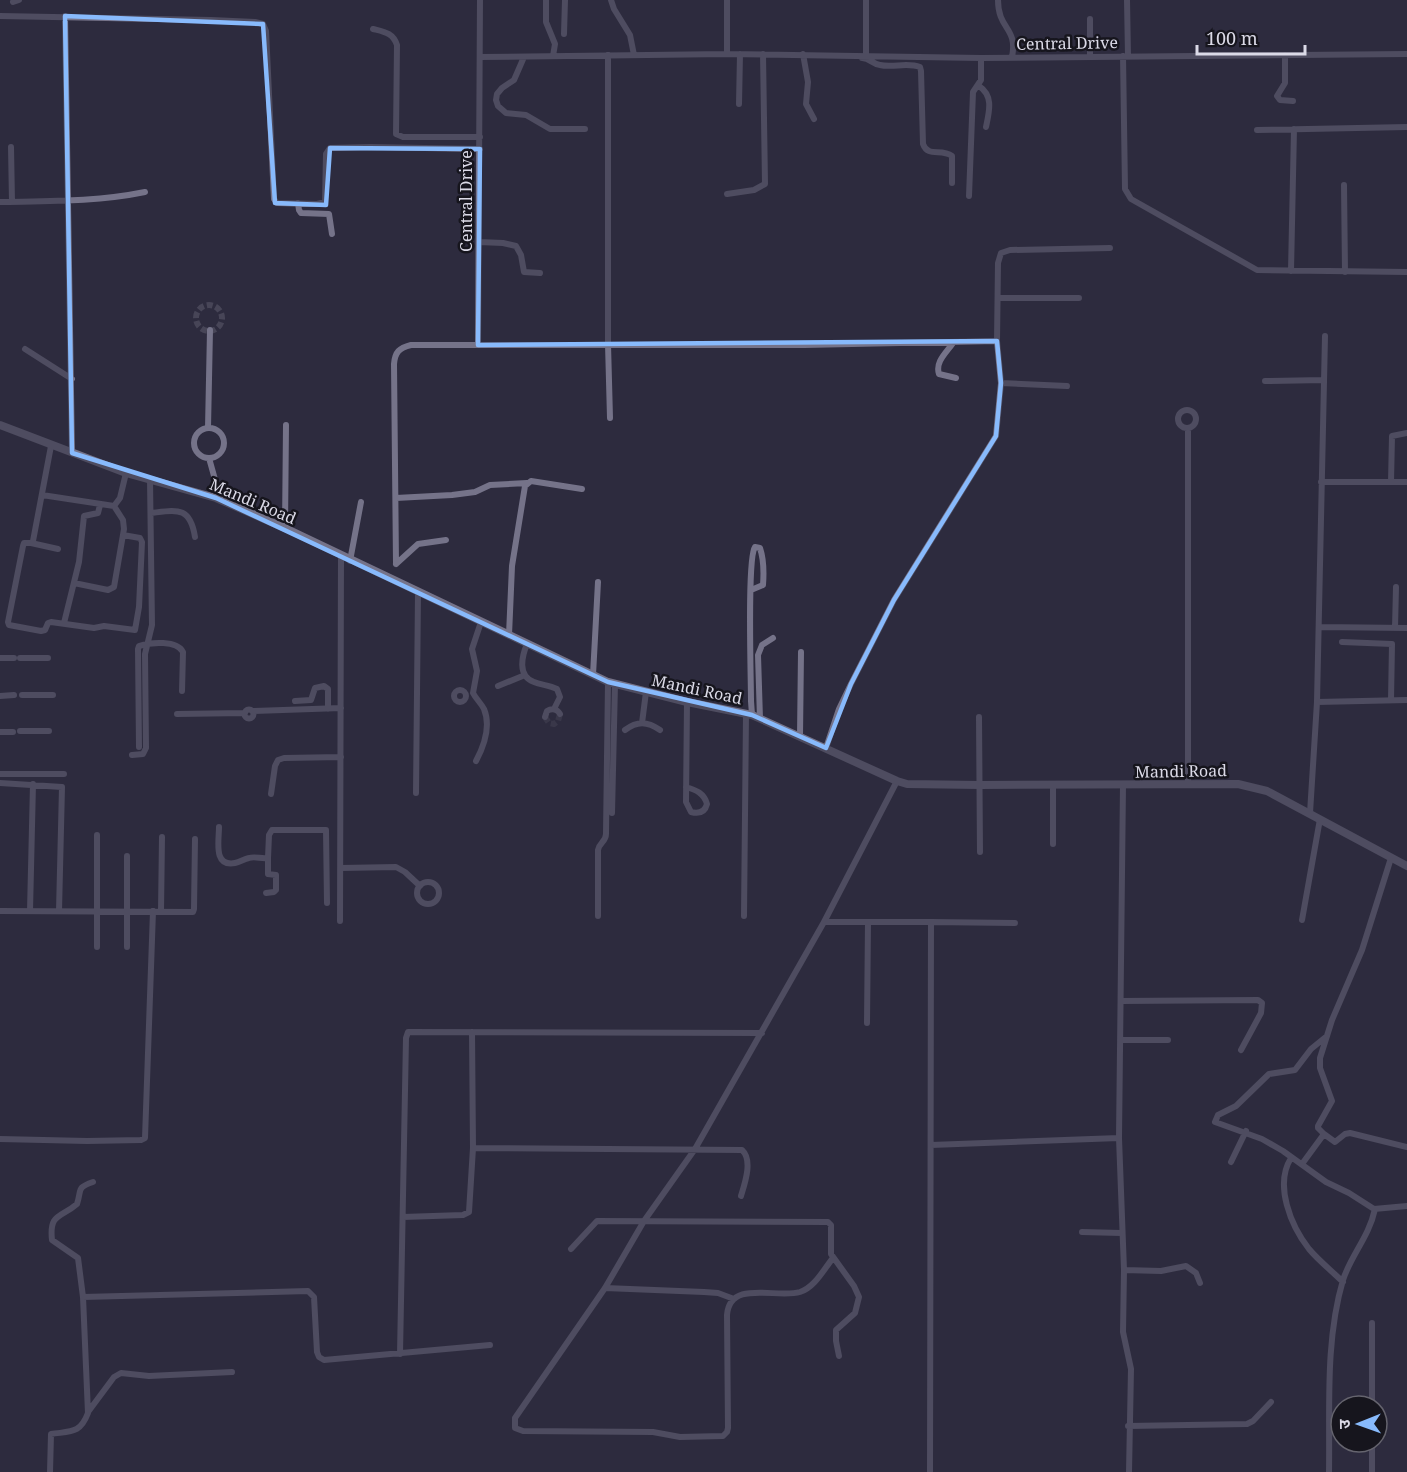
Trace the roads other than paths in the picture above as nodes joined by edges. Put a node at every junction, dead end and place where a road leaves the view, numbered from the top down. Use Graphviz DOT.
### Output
graph roads {
  1 [pos="480,0"];
  2 [pos="546,0"];
  3 [pos="565,0"];
  4 [pos="611,0"];
  5 [pos="728,0"];
  6 [pos="866,0"];
  7 [pos="998,0"];
  8 [pos="1127,0"];
  9 [pos="0,16"];
  10 [pos="65,16"];
  11 [pos="1090,19"];
  12 [pos="374,29"];
  13 [pos="564,34"];
  14 [pos="727,54"];
  15 [pos="740,54"];
  16 [pos="764,54"];
  17 [pos="803,54"];
  18 [pos="849,54"];
  19 [pos="866,54"];
  20 [pos="1407,54"];
  21 [pos="608,55"];
  22 [pos="634,55"];
  23 [pos="1285,55"];
  24 [pos="554,56"];
  25 [pos="1090,56"];
  26 [pos="1126,56"];
  27 [pos="480,57"];
  28 [pos="524,57"];
  29 [pos="1012,57"];
  30 [pos="981,58"];
  31 [pos="979,86"];
  32 [pos="1293,101"];
  33 [pos="739,104"];
  34 [pos="814,119"];
  35 [pos="987,127"];
  36 [pos="1407,127"];
  37 [pos="585,129"];
  38 [pos="1294,129"];
  39 [pos="1257,130"];
  40 [pos="480,137"];
  41 [pos="11,147"];
  42 [pos="480,149"];
  43 [pos="952,183"];
  44 [pos="1344,185"];
  45 [pos="145,192"];
  46 [pos="727,194"];
  47 [pos="969,196"];
  48 [pos="0,202"];
  49 [pos="12,202"];
  50 [pos="69,202"];
  51 [pos="298,204"];
  52 [pos="332,234"];
  53 [pos="479,242"];
  54 [pos="1110,248"];
  55 [pos="1291,271"];
  56 [pos="1345,272"];
  57 [pos="1407,272"];
  58 [pos="540,273"];
  59 [pos="998,298"];
  60 [pos="1078,298"];
  61 [pos="210,330"];
  62 [pos="1325,336"];
  63 [pos="997,341"];
  64 [pos="953,343"];
  65 [pos="608,344"];
  66 [pos="478,345"];
  67 [pos="25,349"];
  68 [pos="956,378"];
  69 [pos="72,379"];
  70 [pos="1324,380"];
  71 [pos="1265,381"];
  72 [pos="1001,383"];
  73 [pos="1067,386"];
  74 [pos="610,418"];
  75 [pos="0,425"];
  76 [pos="286,426"];
  77 [pos="208,428"];
  78 [pos="1188,428"];
  79 [pos="1407,433"];
  80 [pos="51,446"];
  81 [pos="72,453"];
  82 [pos="209,458"];
  83 [pos="126,473"];
  84 [pos="150,480"];
  85 [pos="1321,482"];
  86 [pos="1390,482"];
  87 [pos="527,483"];
  88 [pos="1407,483"];
  89 [pos="582,489"];
  90 [pos="42,495"];
  91 [pos="396,498"];
  92 [pos="221,501"];
  93 [pos="361,502"];
  94 [pos="100,505"];
  95 [pos="114,506"];
  96 [pos="151,513"];
  97 [pos="285,528"];
  98 [pos="123,535"];
  99 [pos="195,537"];
  100 [pos="446,540"];
  101 [pos="31,543"];
  102 [pos="58,549"];
  103 [pos="341,556"];
  104 [pos="350,561"];
  105 [pos="598,582"];
  106 [pos="74,583"];
  107 [pos="1396,587"];
  108 [pos="751,590"];
  109 [pos="418,593"];
  110 [pos="481,622"];
  111 [pos="64,623"];
  112 [pos="1318,627"];
  113 [pos="1395,628"];
  114 [pos="1407,628"];
  115 [pos="509,635"];
  116 [pos="774,638"];
  117 [pos="1342,642"];
  118 [pos="148,644"];
  119 [pos="527,644"];
  120 [pos="801,652"];
  121 [pos="0,658"];
  122 [pos="48,658"];
  123 [pos="525,675"];
  124 [pos="593,675"];
  125 [pos="611,683"];
  126 [pos="498,686"];
  127 [pos="182,691"];
  128 [pos="646,692"];
  129 [pos="473,693"];
  130 [pos="465,694"];
  131 [pos="14,695"];
  132 [pos="22,695"];
  133 [pos="53,695"];
  134 [pos="0,696"];
  135 [pos="1391,700"];
  136 [pos="1407,700"];
  137 [pos="295,701"];
  138 [pos="687,702"];
  139 [pos="1317,702"];
  140 [pos="341,708"];
  141 [pos="328,709"];
  142 [pos="177,714"];
  143 [pos="752,716"];
  144 [pos="545,717"];
  145 [pos="979,717"];
  146 [pos="642,723"];
  147 [pos="625,730"];
  148 [pos="660,730"];
  149 [pos="49,731"];
  150 [pos="0,732"];
  151 [pos="800,736"];
  152 [pos="139,747"];
  153 [pos="826,748"];
  154 [pos="132,755"];
  155 [pos="341,757"];
  156 [pos="476,761"];
  157 [pos="0,774"];
  158 [pos="64,774"];
  159 [pos="897,782"];
  160 [pos="0,783"];
  161 [pos="33,784"];
  162 [pos="1188,784"];
  163 [pos="980,785"];
  164 [pos="1053,785"];
  165 [pos="1124,785"];
  166 [pos="686,787"];
  167 [pos="416,793"];
  168 [pos="271,794"];
  169 [pos="612,813"];
  170 [pos="1310,813"];
  171 [pos="1320,819"];
  172 [pos="219,827"];
  173 [pos="97,835"];
  174 [pos="162,837"];
  175 [pos="195,839"];
  176 [pos="1053,844"];
  177 [pos="980,852"];
  178 [pos="127,856"];
  179 [pos="268,858"];
  180 [pos="1391,858"];
  181 [pos="1406,864"];
  182 [pos="341,868"];
  183 [pos="327,884"];
  184 [pos="340,884"];
  185 [pos="420,886"];
  186 [pos="266,893"];
  187 [pos="327,903"];
  188 [pos="0,911"];
  189 [pos="30,911"];
  190 [pos="59,911"];
  191 [pos="97,911"];
  192 [pos="127,911"];
  193 [pos="153,911"];
  194 [pos="161,911"];
  195 [pos="598,916"];
  196 [pos="744,916"];
  197 [pos="1302,920"];
  198 [pos="340,921"];
  199 [pos="824,922"];
  200 [pos="868,922"];
  201 [pos="931,922"];
  202 [pos="1016,923"];
  203 [pos="97,947"];
  204 [pos="127,947"];
  205 [pos="1121,1001"];
  206 [pos="867,1023"];
  207 [pos="472,1032"];
  208 [pos="762,1033"];
  209 [pos="1327,1036"];
  210 [pos="1120,1040"];
  211 [pos="1168,1040"];
  212 [pos="1241,1050"];
  213 [pos="1246,1131"];
  214 [pos="1324,1134"];
  215 [pos="1119,1138"];
  216 [pos="0,1139"];
  217 [pos="930,1145"];
  218 [pos="1407,1147"];
  219 [pos="473,1148"];
  220 [pos="695,1149"];
  221 [pos="1291,1158"];
  222 [pos="1231,1162"];
  223 [pos="1302,1164"];
  224 [pos="93,1182"];
  225 [pos="741,1196"];
  226 [pos="1406,1204"];
  227 [pos="1375,1209"];
  228 [pos="403,1217"];
  229 [pos="644,1221"];
  230 [pos="1082,1232"];
  231 [pos="1121,1233"];
  232 [pos="571,1249"];
  233 [pos="833,1258"];
  234 [pos="1124,1270"];
  235 [pos="1343,1282"];
  236 [pos="1200,1283"];
  237 [pos="605,1288"];
  238 [pos="83,1297"];
  239 [pos="734,1299"];
  240 [pos="1372,1323"];
  241 [pos="490,1345"];
  242 [pos="400,1354"];
  243 [pos="839,1356"];
  244 [pos="232,1372"];
  245 [pos="1372,1394"];
  246 [pos="1271,1402"];
  247 [pos="88,1413"];
  248 [pos="1128,1426"];
  249 [pos="1372,1454"];
  250 [pos="50,1472"];
  251 [pos="930,1472"];
  252 [pos="1129,1472"];
  253 [pos="1329,1472"];
  254 [pos="1372,1472"];
  1 -- 27 [label="street, Central Drive"];
  2 -- 24 [label="street"];
  3 -- 13 [label="street"];
  4 -- 22 [label="street"];
  5 -- 14 [label="street"];
  6 -- 19 [label="street"];
  7 -- 29 [label="street"];
  8 -- 26 [label="street"];
  9 -- 10 [label="street"];
  10 -- 50 [label="street"];
  10 -- 51 [label="street"];
  11 -- 25 [label="street"];
  12 -- 40 [label="street"];
  14 -- 15 [label="street, Central Drive"];
  14 -- 22 [label="street, Central Drive"];
  15 -- 16 [label="street, Central Drive"];
  15 -- 33 [label="street"];
  16 -- 17 [label="street, Central Drive"];
  16 -- 46 [label="street"];
  17 -- 18 [label="street, Central Drive"];
  17 -- 34 [label="street"];
  18 -- 19 [label="street, Central Drive"];
  18 -- 43 [label="street"];
  19 -- 30 [label="street, Central Drive"];
  20 -- 23 [label="street, Central Drive"];
  21 -- 22 [label="street, Central Drive"];
  21 -- 24 [label="street, Central Drive"];
  21 -- 65 [label="street"];
  23 -- 26 [label="street, Central Drive"];
  23 -- 32 [label="street"];
  24 -- 28 [label="street, Central Drive"];
  25 -- 26 [label="street, Central Drive"];
  25 -- 29 [label="street, Central Drive"];
  26 -- 55 [label="street"];
  27 -- 28 [label="street, Central Drive"];
  27 -- 40 [label="street, Central Drive"];
  28 -- 37 [label="street"];
  29 -- 30 [label="street, Central Drive"];
  30 -- 31 [label="street"];
  31 -- 35 [label="street"];
  31 -- 47 [label="street"];
  36 -- 38 [label="street"];
  38 -- 39 [label="street"];
  38 -- 55 [label="street"];
  40 -- 42 [label="street, Central Drive"];
  41 -- 49 [label="street"];
  42 -- 51 [label="street"];
  42 -- 53 [label="street, Central Drive"];
  44 -- 56 [label="street"];
  45 -- 50 [label="street"];
  48 -- 49 [label="street"];
  49 -- 50 [label="street"];
  50 -- 69 [label="street"];
  51 -- 52 [label="street"];
  53 -- 58 [label="street"];
  53 -- 66 [label="street, Central Drive"];
  54 -- 59 [label="street"];
  55 -- 56 [label="street"];
  56 -- 57 [label="street"];
  59 -- 60 [label="street"];
  59 -- 63 [label="street"];
  61 -- 77 [label="street"];
  62 -- 70 [label="street"];
  63 -- 64 [label="street"];
  63 -- 72 [label="street"];
  64 -- 65 [label="street"];
  64 -- 68 [label="street"];
  65 -- 66 [label="street"];
  65 -- 74 [label="street"];
  66 -- 91 [label="street"];
  67 -- 69 [label="street"];
  69 -- 81 [label="street"];
  70 -- 71 [label="street"];
  70 -- 85 [label="street"];
  72 -- 73 [label="street"];
  72 -- 153 [label="street"];
  75 -- 80 [label="street, Mandi Road"];
  76 -- 97 [label="street"];
  77 -- 82 [label="street"];
  77 -- 82 [label="street"];
  78 -- 162 [label="street"];
  79 -- 86 [label="street"];
  80 -- 81 [label="street, Mandi Road"];
  80 -- 90 [label="street"];
  81 -- 83 [label="street, Mandi Road"];
  82 -- 92 [label="street"];
  83 -- 84 [label="street, Mandi Road"];
  83 -- 95 [label="street"];
  84 -- 92 [label="street, Mandi Road"];
  84 -- 96 [label="street"];
  85 -- 86 [label="street"];
  85 -- 112 [label="street"];
  86 -- 88 [label="street"];
  87 -- 89 [label="street"];
  87 -- 91 [label="street"];
  87 -- 115 [label="street"];
  90 -- 94 [label="street"];
  90 -- 101 [label="street"];
  91 -- 100 [label="street"];
  92 -- 97 [label="street, Mandi Road"];
  93 -- 104 [label="street"];
  94 -- 95 [label="street"];
  94 -- 106 [label="street"];
  95 -- 98 [label="street"];
  96 -- 99 [label="street"];
  96 -- 118 [label="street"];
  97 -- 103 [label="street, Mandi Road"];
  98 -- 106 [label="street"];
  98 -- 111 [label="street"];
  101 -- 102 [label="street"];
  101 -- 111 [label="street"];
  103 -- 104 [label="street, Mandi Road"];
  103 -- 140 [label="street"];
  104 -- 109 [label="street, Mandi Road"];
  105 -- 124 [label="street"];
  106 -- 111 [label="street"];
  107 -- 113 [label="street"];
  108 -- 108 [label="street"];
  108 -- 143 [label="street"];
  109 -- 110 [label="street, Mandi Road"];
  109 -- 167 [label="street"];
  110 -- 115 [label="street, Mandi Road"];
  110 -- 129 [label="street"];
  112 -- 113 [label="street"];
  112 -- 139 [label="street"];
  113 -- 114 [label="street"];
  115 -- 119 [label="street, Mandi Road"];
  116 -- 143 [label="street"];
  117 -- 135 [label="street"];
  118 -- 127 [label="street"];
  118 -- 152 [label="street"];
  118 -- 154 [label="street"];
  119 -- 123 [label="street"];
  119 -- 124 [label="street, Mandi Road"];
  120 -- 151 [label="street"];
  121 -- 122 [label="street"];
  123 -- 126 [label="street"];
  123 -- 144 [label="street"];
  124 -- 125 [label="street, Mandi Road"];
  125 -- 128 [label="street, Mandi Road"];
  125 -- 169 [label="street"];
  125 -- 195 [label="street"];
  128 -- 138 [label="street, Mandi Road"];
  128 -- 146 [label="street"];
  129 -- 130 [label="street"];
  129 -- 156 [label="street"];
  131 -- 134 [label="street"];
  132 -- 133 [label="street"];
  135 -- 136 [label="street"];
  135 -- 139 [label="street"];
  137 -- 141 [label="street"];
  138 -- 143 [label="street, Mandi Road"];
  138 -- 166 [label="street"];
  139 -- 170 [label="street"];
  140 -- 141 [label="street"];
  140 -- 155 [label="street"];
  141 -- 142 [label="street"];
  143 -- 151 [label="street, Mandi Road"];
  143 -- 196 [label="street"];
  145 -- 163 [label="street"];
  146 -- 147 [label="street"];
  146 -- 148 [label="street"];
  149 -- 150 [label="street"];
  151 -- 153 [label="street, Mandi Road"];
  153 -- 159 [label="street, Mandi Road"];
  155 -- 168 [label="street"];
  155 -- 182 [label="street"];
  157 -- 158 [label="street"];
  159 -- 163 [label="street, Mandi Road"];
  159 -- 199 [label="street"];
  160 -- 161 [label="street"];
  161 -- 189 [label="street"];
  161 -- 190 [label="street"];
  162 -- 165 [label="street, Mandi Road"];
  162 -- 170 [label="street, Mandi Road"];
  163 -- 164 [label="street, Mandi Road"];
  163 -- 177 [label="street"];
  164 -- 165 [label="street, Mandi Road"];
  164 -- 176 [label="street"];
  165 -- 205 [label="street"];
  166 -- 166 [label="street"];
  170 -- 171 [label="street, Mandi Road"];
  171 -- 180 [label="street, Mandi Road"];
  171 -- 197 [label="street"];
  172 -- 179 [label="street"];
  173 -- 191 [label="street"];
  174 -- 194 [label="street"];
  175 -- 194 [label="street"];
  178 -- 192 [label="street"];
  179 -- 183 [label="street"];
  179 -- 186 [label="street"];
  180 -- 181 [label="street, Mandi Road"];
  180 -- 209 [label="street"];
  182 -- 184 [label="street"];
  182 -- 185 [label="street"];
  183 -- 184 [label="street"];
  183 -- 187 [label="street"];
  184 -- 198 [label="street"];
  188 -- 189 [label="street"];
  189 -- 190 [label="street"];
  190 -- 191 [label="street"];
  191 -- 192 [label="street"];
  191 -- 203 [label="street"];
  192 -- 193 [label="street"];
  192 -- 204 [label="street"];
  193 -- 194 [label="street"];
  193 -- 216 [label="street"];
  199 -- 200 [label="street"];
  199 -- 208 [label="street"];
  200 -- 201 [label="street"];
  200 -- 206 [label="street"];
  201 -- 202 [label="street"];
  201 -- 217 [label="street"];
  205 -- 210 [label="street"];
  205 -- 212 [label="street"];
  207 -- 208 [label="street"];
  207 -- 219 [label="street"];
  207 -- 228 [label="street"];
  208 -- 220 [label="street"];
  209 -- 213 [label="street"];
  209 -- 214 [label="street"];
  210 -- 211 [label="street"];
  210 -- 215 [label="street"];
  213 -- 221 [label="street"];
  213 -- 222 [label="street"];
  214 -- 218 [label="street"];
  214 -- 223 [label="street"];
  215 -- 217 [label="street"];
  215 -- 231 [label="street"];
  217 -- 251 [label="street"];
  219 -- 220 [label="street"];
  219 -- 228 [label="street"];
  220 -- 225 [label="street"];
  220 -- 229 [label="street"];
  221 -- 223 [label="street"];
  221 -- 235 [label="street"];
  223 -- 227 [label="street"];
  224 -- 238 [label="street"];
  226 -- 227 [label="street"];
  227 -- 235 [label="street"];
  228 -- 242 [label="street"];
  229 -- 232 [label="street"];
  229 -- 233 [label="street"];
  229 -- 237 [label="street"];
  230 -- 231 [label="street"];
  231 -- 234 [label="street"];
  233 -- 239 [label="street"];
  233 -- 243 [label="street"];
  234 -- 236 [label="street"];
  234 -- 248 [label="street"];
  235 -- 253 [label="street"];
  237 -- 239 [label="street"];
  237 -- 239 [label="street"];
  238 -- 242 [label="street"];
  238 -- 247 [label="street"];
  240 -- 245 [label="street"];
  241 -- 242 [label="street"];
  244 -- 247 [label="street"];
  246 -- 248 [label="street"];
  247 -- 250 [label="street"];
  248 -- 252 [label="street"];
  249 -- 254 [label="street"];
}
